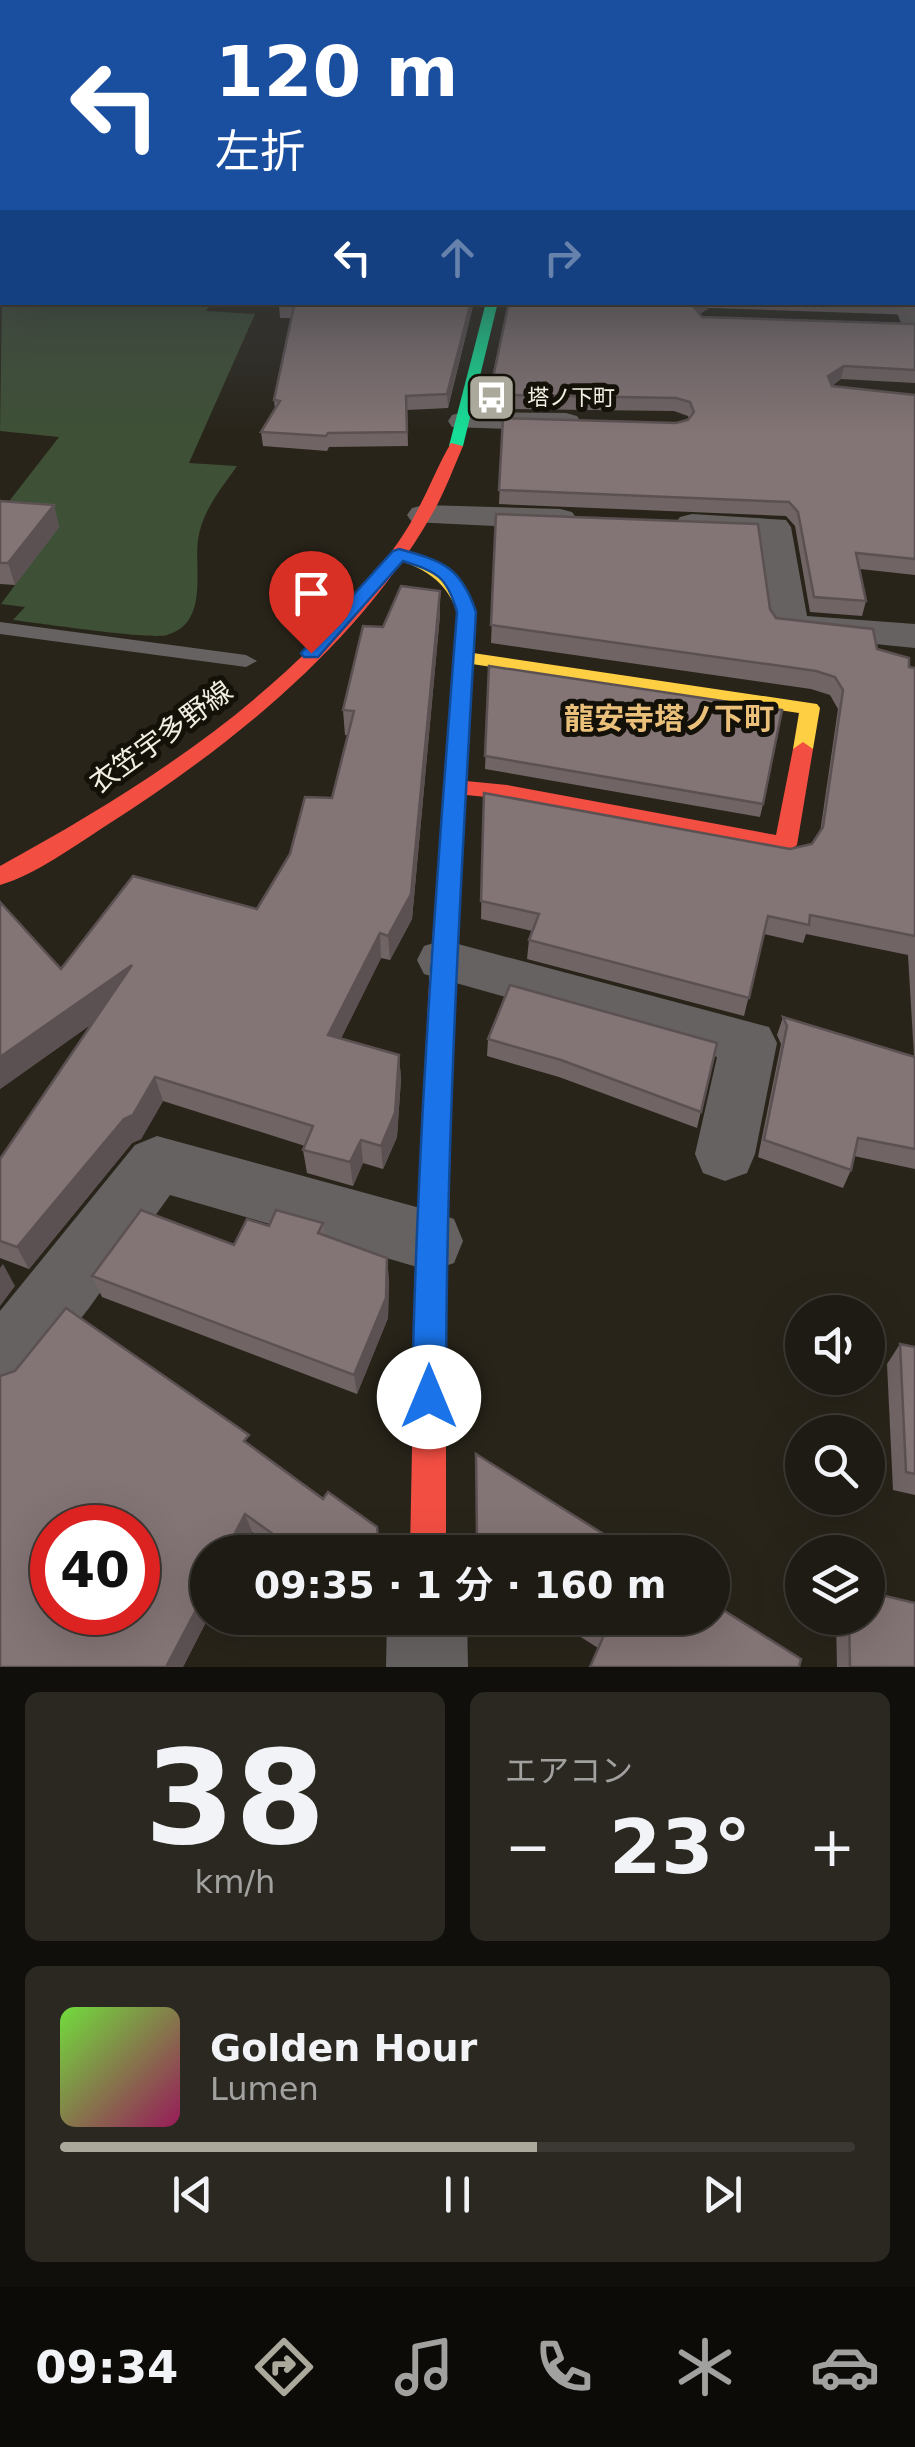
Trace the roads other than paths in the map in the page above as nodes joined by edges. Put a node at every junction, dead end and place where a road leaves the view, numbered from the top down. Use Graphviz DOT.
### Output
graph roads {
  1 [pos="491,305"];
  2 [pos="876,325"];
  3 [pos="914,327"];
  4 [pos="464,421"];
  5 [pos="600,422"];
  6 [pos="424,515"];
  7 [pos="586,519"];
  8 [pos="661,522"];
  9 [pos="399,554"];
  10 [pos="0,628"];
  11 [pos="915,636"];
  12 [pos="464,656"];
  13 [pos="246,661"];
  14 [pos="456,787"];
  15 [pos="0,878"];
  16 [pos="443,960"];
  17 [pos="725,1154"];
  18 [pos="431,1241"];
  19 [pos="0,1364"];
  20 [pos="428,1535"];
  21 [pos="427,1635"];
  22 [pos="426,1667"];
  1 -- 4 [label="street, 衣笠宇多野線"];
  2 -- 3 [label="street"];
  4 -- 5 [label="street"];
  4 -- 6 [label="street, 衣笠宇多野線"];
  6 -- 7 [label="street"];
  6 -- 9 [label="street, 衣笠宇多野線"];
  8 -- 11 [label="street"];
  9 -- 12 [label="street"];
  9 -- 15 [label="street, 衣笠宇多野線"];
  10 -- 13 [label="lane"];
  12 -- 14 [label="street"];
  12 -- 14 [label="street"];
  14 -- 16 [label="street"];
  16 -- 17 [label="street"];
  16 -- 18 [label="street"];
  18 -- 19 [label="street"];
  18 -- 20 [label="street"];
  21 -- 22 [label="street"];
}
